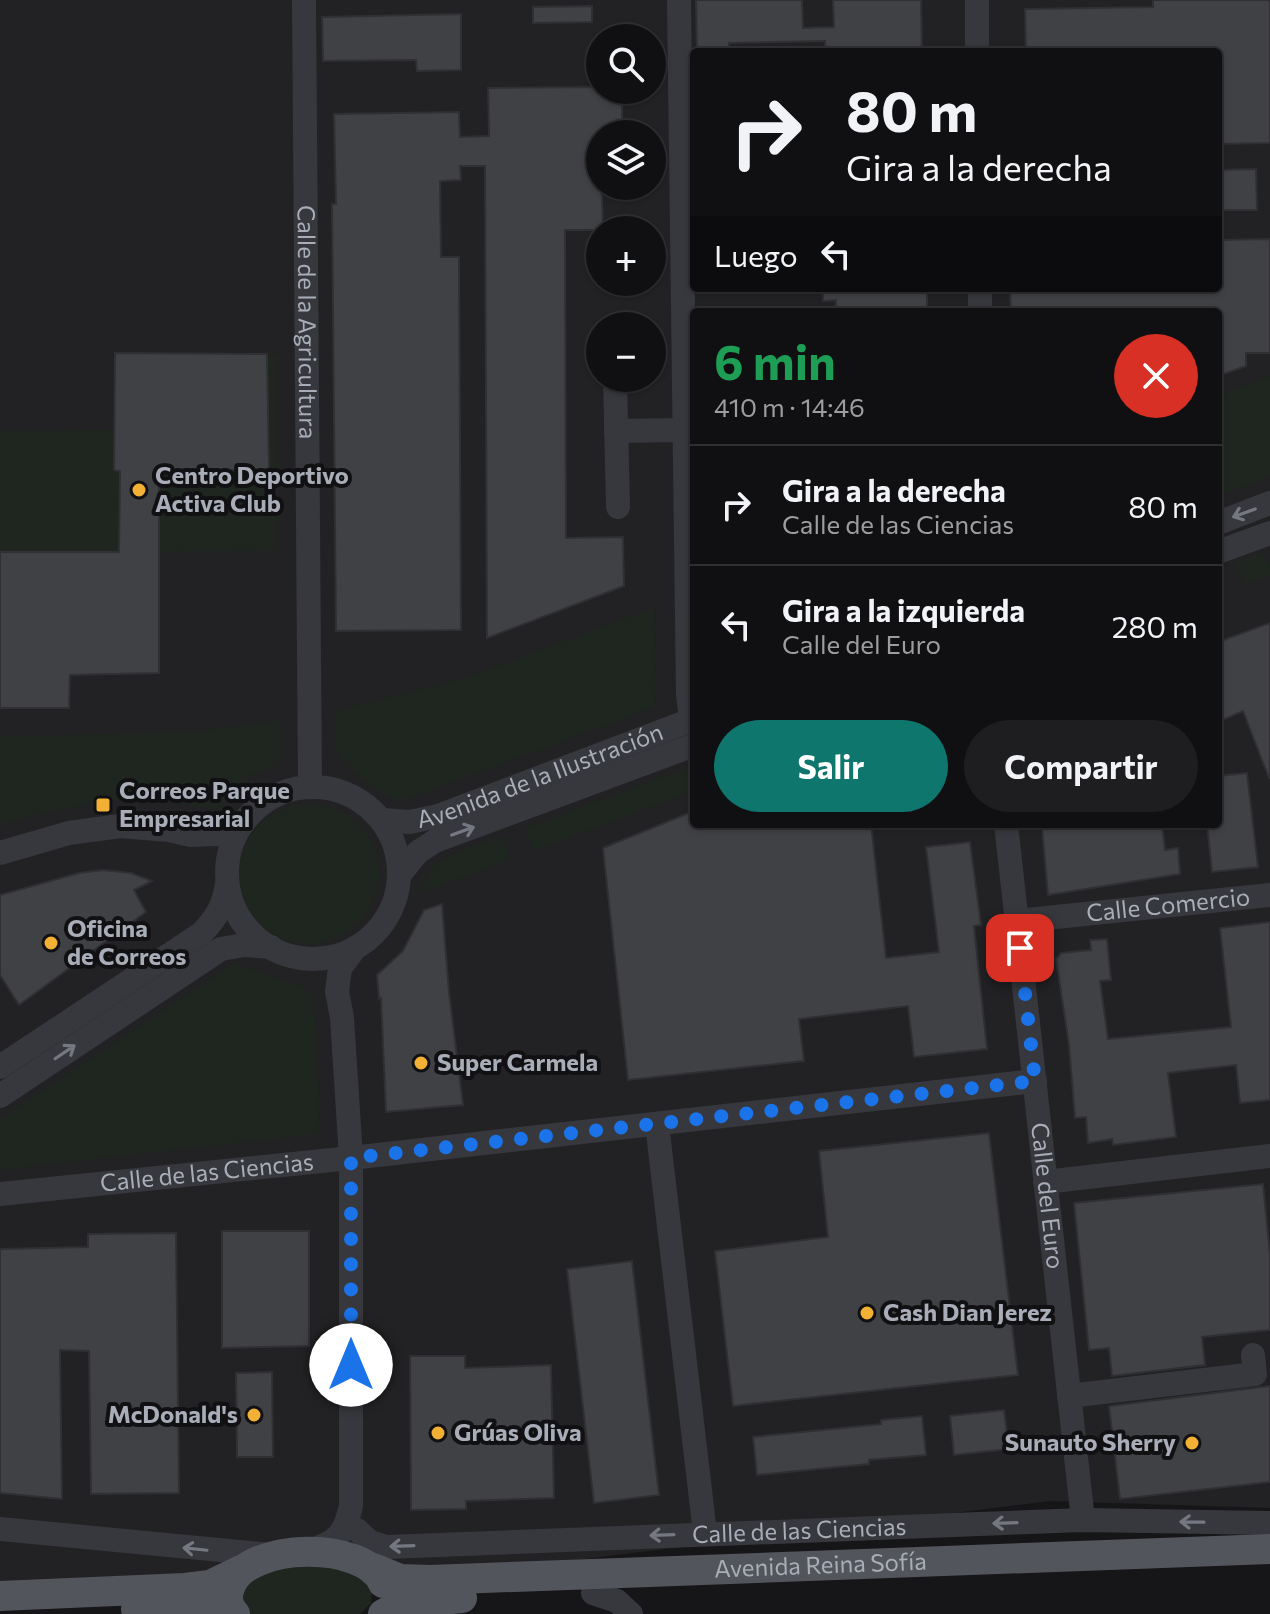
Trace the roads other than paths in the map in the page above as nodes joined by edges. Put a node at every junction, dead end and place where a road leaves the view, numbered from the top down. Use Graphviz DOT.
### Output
graph roads {
  1 [pos="304,0"];
  2 [pos="679,0"];
  3 [pos="977,0"];
  4 [pos="977,48"];
  5 [pos="615,392"];
  6 [pos="685,430"];
  7 [pos="616,431"];
  8 [pos="1270,503"];
  9 [pos="618,507"];
  10 [pos="1222,521"];
  11 [pos="1270,533"];
  12 [pos="1222,551"];
  13 [pos="690,704"];
  14 [pos="690,721"];
  15 [pos="690,746"];
  16 [pos="310,786"];
  17 [pos="382,820"];
  18 [pos="242,824"];
  19 [pos="1006,828"];
  20 [pos="191,835"];
  21 [pos="0,853"];
  22 [pos="400,874"];
  23 [pos="227,877"];
  24 [pos="1270,895"];
  25 [pos="1017,921"];
  26 [pos="271,947"];
  27 [pos="355,948"];
  28 [pos="305,958"];
  29 [pos="337,991"];
  30 [pos="0,1067"];
  31 [pos="1035,1081"];
  32 [pos="0,1096"];
  33 [pos="657,1124"];
  34 [pos="1270,1156"];
  35 [pos="351,1158"];
  36 [pos="1045,1182"];
  37 [pos="0,1194"];
  38 [pos="1253,1355"];
  39 [pos="1069,1396"];
  40 [pos="351,1506"];
  41 [pos="1083,1520"];
  42 [pos="1270,1523"];
  43 [pos="0,1529"];
  44 [pos="357,1530"];
  45 [pos="705,1533"];
  46 [pos="495,1542"];
  47 [pos="1270,1549"];
  48 [pos="306,1553"];
  49 [pos="272,1555"];
  50 [pos="373,1568"];
  51 [pos="1270,1569"];
  52 [pos="241,1570"];
  53 [pos="447,1579"];
  54 [pos="593,1593"];
  55 [pos="0,1596"];
  56 [pos="143,1612"];
  57 [pos="22,1614"];
  58 [pos="216,1614"];
  59 [pos="235,1614"];
  60 [pos="380,1614"];
  61 [pos="631,1614"];
  1 -- 16 [label="street, Calle de la Agricultura"];
  2 -- 6 [label="street"];
  3 -- 4 [label="street"];
  5 -- 7 [label="street"];
  6 -- 7 [label="street"];
  6 -- 13 [label="street"];
  7 -- 9 [label="street"];
  8 -- 10 [label="street, one-way"];
  11 -- 12 [label="street"];
  14 -- 17 [label="street, Avenida de la Ilustración"];
  22 -- 15 [label="street, Avenida de la Ilustración, one-way"];
  16 -- 17 [label="street"];
  16 -- 18 [label="street"];
  17 -- 22 [label="street"];
  18 -- 20 [label="street"];
  18 -- 23 [label="street"];
  19 -- 25 [label="street, Calle del Euro"];
  20 -- 21 [label="street"];
  20 -- 23 [label="street"];
  22 -- 27 [label="street"];
  23 -- 26 [label="street"];
  23 -- 30 [label="street"];
  24 -- 25 [label="street, Calle Comercio"];
  25 -- 31 [label="street, Calle del Euro"];
  26 -- 28 [label="street"];
  32 -- 26 [label="street, one-way"];
  27 -- 28 [label="street"];
  27 -- 29 [label="street"];
  28 -- 29 [label="street"];
  29 -- 35 [label="street"];
  31 -- 33 [label="street, Calle de las Ciencias"];
  31 -- 36 [label="street, Calle del Euro"];
  33 -- 35 [label="street, Calle de las Ciencias"];
  33 -- 45 [label="street"];
  34 -- 36 [label="street"];
  35 -- 37 [label="street, Calle de las Ciencias"];
  35 -- 40 [label="street"];
  36 -- 39 [label="street, Calle del Euro"];
  38 -- 39 [label="street"];
  39 -- 41 [label="street, Calle del Euro"];
  40 -- 44 [label="street"];
  40 -- 48 [label="street"];
  42 -- 41 [label="street, Calle de las Ciencias, one-way"];
  41 -- 45 [label="street, Calle de las Ciencias, one-way"];
  49 -- 43 [label="street, one-way"];
  46 -- 44 [label="street, Calle de las Ciencias, one-way"];
  44 -- 50 [label="street"];
  45 -- 46 [label="street, Calle de las Ciencias, one-way"];
  46 -- 53 [label="street"];
  47 -- 53 [label="main road, Avenida Reina Sofía"];
  48 -- 49 [label="main road, Avenida Reina Sofía"];
  48 -- 50 [label="main road, Avenida Reina Sofía"];
  49 -- 52 [label="main road"];
  50 -- 53 [label="main road, Avenida Reina Sofía"];
  50 -- 60 [label="main road"];
  51 -- 54 [label="main road, Avenida Reina Sofía"];
  52 -- 55 [label="main road"];
  52 -- 59 [label="main road"];
  54 -- 60 [label="main road, Avenida Reina Sofía"];
  54 -- 61 [label="street"];
  56 -- 57 [label="main road"];
  56 -- 58 [label="main road"];
}
